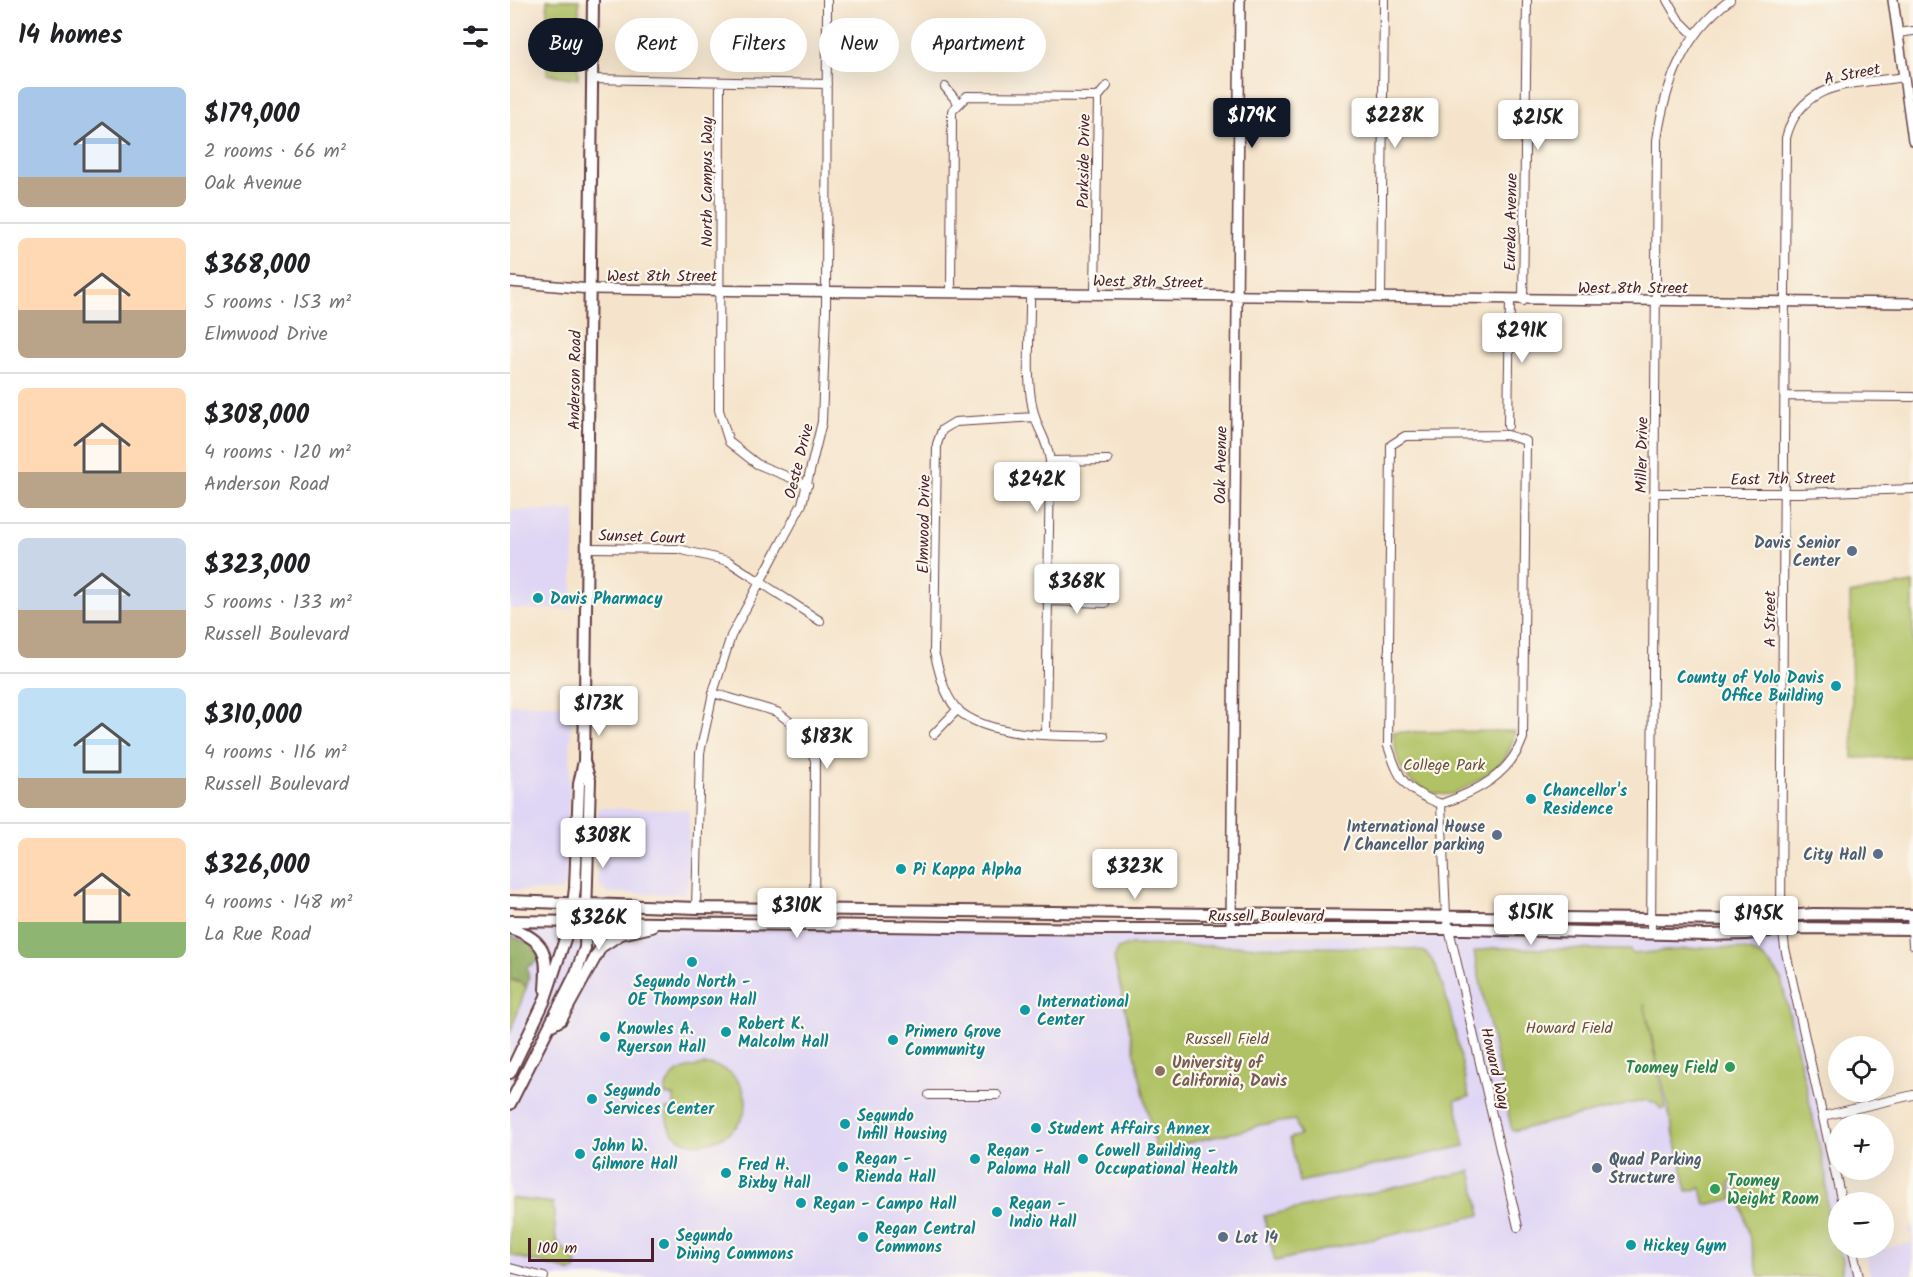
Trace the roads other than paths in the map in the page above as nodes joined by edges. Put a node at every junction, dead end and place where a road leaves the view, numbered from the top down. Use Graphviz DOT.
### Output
graph roads {
  1 [pos="593,0"];
  2 [pos="827,0"];
  3 [pos="1240,0"];
  4 [pos="1384,0"];
  5 [pos="1527,0"];
  6 [pos="1667,0"];
  7 [pos="1730,0"];
  8 [pos="1893,0"];
  9 [pos="1913,31"];
  10 [pos="1898,33"];
  11 [pos="1694,35"];
  12 [pos="1904,77"];
  13 [pos="592,80"];
  14 [pos="720,82"];
  15 [pos="827,84"];
  16 [pos="1107,86"];
  17 [pos="945,87"];
  18 [pos="1098,97"];
  19 [pos="959,104"];
  20 [pos="1913,138"];
  21 [pos="510,282"];
  22 [pos="590,289"];
  23 [pos="719,290"];
  24 [pos="826,291"];
  25 [pos="951,293"];
  26 [pos="1030,294"];
  27 [pos="1095,295"];
  28 [pos="1238,297"];
  29 [pos="1381,298"];
  30 [pos="1510,301"];
  31 [pos="1523,301"];
  32 [pos="1657,302"];
  33 [pos="1785,303"];
  34 [pos="1913,303"];
  35 [pos="1785,396"];
  36 [pos="1913,397"];
  37 [pos="1035,417"];
  38 [pos="1508,426"];
  39 [pos="1050,460"];
  40 [pos="1108,460"];
  41 [pos="808,485"];
  42 [pos="1913,489"];
  43 [pos="1654,493"];
  44 [pos="1784,493"];
  45 [pos="587,548"];
  46 [pos="761,580"];
  47 [pos="1050,601"];
  48 [pos="1105,603"];
  49 [pos="820,621"];
  50 [pos="713,693"];
  51 [pos="958,709"];
  52 [pos="934,734"];
  53 [pos="1046,735"];
  54 [pos="1104,736"];
  55 [pos="582,766"];
  56 [pos="1441,804"];
  57 [pos="510,901"];
  58 [pos="574,903"];
  59 [pos="588,904"];
  60 [pos="696,908"];
  61 [pos="815,910"];
  62 [pos="1135,914"];
  63 [pos="1231,915"];
  64 [pos="1912,915"];
  65 [pos="1446,916"];
  66 [pos="1781,916"];
  67 [pos="1652,920"];
  68 [pos="510,921"];
  69 [pos="571,921"];
  70 [pos="587,922"];
  71 [pos="670,923"];
  72 [pos="814,925"];
  73 [pos="510,928"];
  74 [pos="1103,929"];
  75 [pos="1449,929"];
  76 [pos="1782,929"];
  77 [pos="1912,929"];
  78 [pos="1231,930"];
  79 [pos="1651,934"];
  80 [pos="1913,945"];
  81 [pos="544,1002"];
  82 [pos="550,1026"];
  83 [pos="510,1073"];
  84 [pos="929,1095"];
  85 [pos="997,1095"];
  86 [pos="1913,1095"];
  87 [pos="510,1104"];
  88 [pos="1822,1116"];
  89 [pos="1839,1192"];
  90 [pos="1518,1227"];
  91 [pos="1854,1258"];
  92 [pos="510,1268"];
  93 [pos="544,1277"];
  94 [pos="1859,1277"];
  1 -- 13 [label="main road, Anderson Road"];
  2 -- 15 [label="street, Oeste Drive"];
  3 -- 28 [label="street, Oak Avenue"];
  4 -- 29 [label="street"];
  5 -- 31 [label="street, Eureka Avenue"];
  6 -- 11 [label="street"];
  7 -- 11 [label="street, Miller Drive"];
  8 -- 10 [label="street"];
  9 -- 10 [label="street"];
  10 -- 12 [label="street"];
  11 -- 32 [label="street, Miller Drive"];
  12 -- 20 [label="street"];
  12 -- 33 [label="street, A Street"];
  13 -- 14 [label="street"];
  13 -- 22 [label="main road, Anderson Road"];
  14 -- 15 [label="street"];
  14 -- 23 [label="street, North Campus Way"];
  15 -- 24 [label="street, Oeste Drive"];
  16 -- 18 [label="street"];
  17 -- 19 [label="street"];
  18 -- 19 [label="street, Parkside Drive"];
  18 -- 27 [label="street, Parkside Drive"];
  19 -- 25 [label="street"];
  21 -- 22 [label="street, West 8th Street"];
  22 -- 23 [label="street, West 8th Street"];
  22 -- 45 [label="main road, Anderson Road"];
  23 -- 24 [label="street, West 8th Street"];
  23 -- 41 [label="street, North Campus Way"];
  24 -- 25 [label="street, West 8th Street"];
  24 -- 41 [label="street, Oeste Drive"];
  25 -- 26 [label="street, West 8th Street"];
  26 -- 27 [label="street, West 8th Street"];
  26 -- 37 [label="street"];
  27 -- 28 [label="street, West 8th Street"];
  28 -- 29 [label="street, West 8th Street"];
  28 -- 63 [label="street, Oak Avenue"];
  29 -- 30 [label="street, West 8th Street"];
  30 -- 31 [label="street, West 8th Street"];
  30 -- 38 [label="street"];
  31 -- 32 [label="street, West 8th Street"];
  32 -- 33 [label="street, West 8th Street"];
  32 -- 43 [label="street, Miller Drive"];
  33 -- 34 [label="street, West 8th Street"];
  33 -- 35 [label="street, A Street"];
  35 -- 36 [label="street"];
  35 -- 44 [label="street, A Street"];
  37 -- 39 [label="street"];
  37 -- 51 [label="street, Elmwood Drive"];
  39 -- 40 [label="street"];
  39 -- 47 [label="street"];
  41 -- 46 [label="street, Oeste Drive"];
  42 -- 44 [label="street, East 7th Street"];
  43 -- 44 [label="street, East 7th Street"];
  43 -- 67 [label="street, Miller Drive"];
  44 -- 66 [label="street, A Street"];
  45 -- 46 [label="street, Sunset Court"];
  45 -- 55 [label="main road, Anderson Road"];
  46 -- 49 [label="street, Sunset Court"];
  46 -- 50 [label="street, Oeste Drive"];
  47 -- 48 [label="street"];
  47 -- 53 [label="street"];
  50 -- 60 [label="street, Oeste Drive"];
  50 -- 61 [label="street"];
  51 -- 52 [label="street"];
  51 -- 53 [label="street"];
  53 -- 54 [label="street"];
  55 -- 58 [label="main road, Anderson Road"];
  55 -- 59 [label="main road"];
  56 -- 56 [label="street"];
  56 -- 65 [label="street"];
  57 -- 58 [label="main road, Russell Boulevard"];
  58 -- 59 [label="main road, Russell Boulevard"];
  58 -- 69 [label="main road, Anderson Road"];
  59 -- 60 [label="main road, Russell Boulevard"];
  59 -- 70 [label="main road"];
  60 -- 61 [label="main road, Russell Boulevard"];
  61 -- 62 [label="main road, Russell Boulevard"];
  61 -- 72 [label="street"];
  62 -- 63 [label="main road, Russell Boulevard"];
  62 -- 74 [label="main road"];
  63 -- 65 [label="main road, Russell Boulevard"];
  63 -- 78 [label="street, Oak Avenue"];
  64 -- 66 [label="main road, Russell Boulevard"];
  64 -- 77 [label="street"];
  65 -- 67 [label="main road, Russell Boulevard"];
  65 -- 75 [label="street, Howard Way"];
  66 -- 67 [label="main road, Russell Boulevard"];
  66 -- 76 [label="street, A Street"];
  67 -- 79 [label="street, Miller Drive"];
  68 -- 69 [label="main road, Russell Boulevard"];
  69 -- 70 [label="main road, Russell Boulevard"];
  69 -- 81 [label="main road, Anderson Road"];
  70 -- 71 [label="main road, Russell Boulevard"];
  70 -- 82 [label="main road"];
  71 -- 72 [label="main road, Russell Boulevard"];
  71 -- 82 [label="main road"];
  72 -- 74 [label="main road, Russell Boulevard"];
  73 -- 81 [label="main road"];
  74 -- 78 [label="main road, Russell Boulevard"];
  75 -- 78 [label="main road, Russell Boulevard"];
  75 -- 79 [label="main road, Russell Boulevard"];
  75 -- 90 [label="street, Howard Way"];
  76 -- 77 [label="main road, Russell Boulevard"];
  76 -- 79 [label="main road, Russell Boulevard"];
  76 -- 88 [label="street, A Street"];
  77 -- 80 [label="street"];
  81 -- 83 [label="main road"];
  82 -- 87 [label="main road"];
  84 -- 85 [label="street"];
  86 -- 88 [label="street"];
  88 -- 89 [label="street, A Street"];
  91 -- 94 [label="street"];
  92 -- 93 [label="street"];
}
